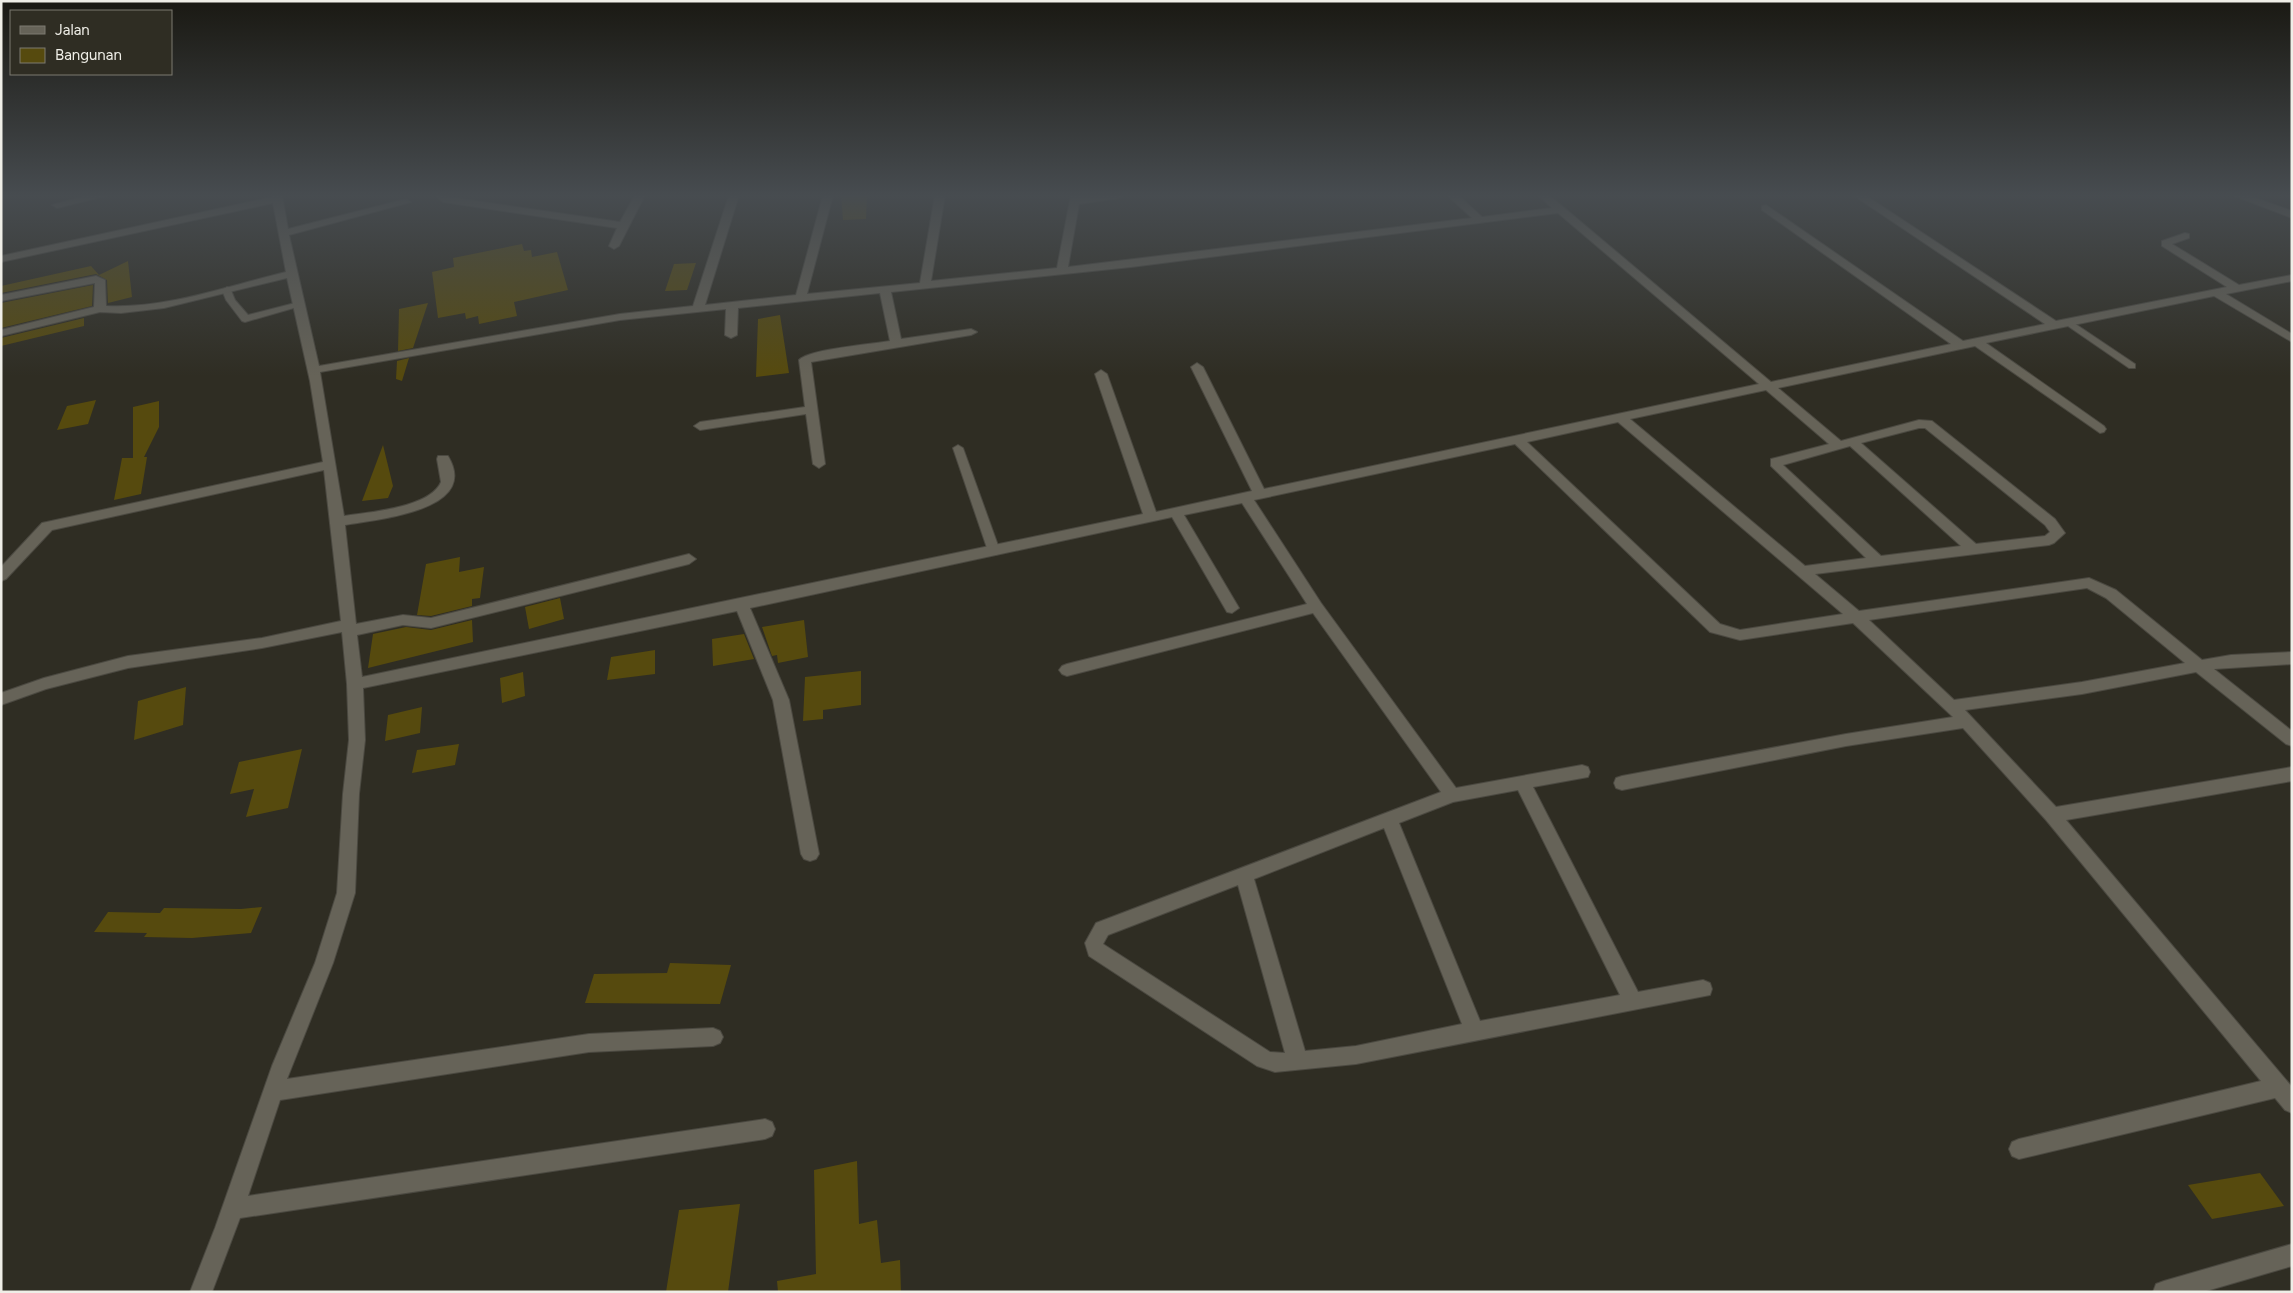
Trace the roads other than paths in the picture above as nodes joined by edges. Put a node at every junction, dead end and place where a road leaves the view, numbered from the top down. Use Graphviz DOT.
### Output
graph roads {
  1 [pos="17,255"];
  2 [pos="288,255"];
  3 [pos="715,255"];
  4 [pos="812,255"];
  5 [pos="930,255"];
  6 [pos="1065,255"];
  7 [pos="1190,255"];
  8 [pos="1614,255"];
  9 [pos="1833,255"];
  10 [pos="1953,255"];
  11 [pos="2181,255"];
  12 [pos="1,259"];
  13 [pos="1062,271"];
  14 [pos="292,274"];
  15 [pos="2292,278"];
  16 [pos="925,286"];
  17 [pos="227,290"];
  18 [pos="884,290"];
  19 [pos="2239,290"];
  20 [pos="2218,294"];
  21 [pos="1,298"];
  22 [pos="801,298"];
  23 [pos="299,305"];
  24 [pos="732,306"];
  25 [pos="100,309"];
  26 [pos="698,309"];
  27 [pos="2061,324"];
  28 [pos="971,332"];
  29 [pos="1,333"];
  30 [pos="731,335"];
  31 [pos="2292,339"];
  32 [pos="896,342"];
  33 [pos="1978,342"];
  34 [pos="1961,345"];
  35 [pos="2132,366"];
  36 [pos="1197,367"];
  37 [pos="314,370"];
  38 [pos="1101,374"];
  39 [pos="1769,386"];
  40 [pos="811,410"];
  41 [pos="1620,418"];
  42 [pos="700,426"];
  43 [pos="2100,429"];
  44 [pos="1517,439"];
  45 [pos="1844,443"];
  46 [pos="958,448"];
  47 [pos="444,459"];
  48 [pos="819,464"];
  49 [pos="329,465"];
  50 [pos="1253,496"];
  51 [pos="1176,512"];
  52 [pos="1151,517"];
  53 [pos="336,522"];
  54 [pos="1973,548"];
  55 [pos="994,550"];
  56 [pos="689,559"];
  57 [pos="1878,561"];
  58 [pos="1802,572"];
  59 [pos="1,576"];
  60 [pos="741,604"];
  61 [pos="1316,607"];
  62 [pos="1232,608"];
  63 [pos="1856,616"];
  64 [pos="349,628"];
  65 [pos="2292,658"];
  66 [pos="2199,666"];
  67 [pos="1067,670"];
  68 [pos="355,684"];
  69 [pos="1,699"];
  70 [pos="1951,706"];
  71 [pos="1967,722"];
  72 [pos="2292,740"];
  73 [pos="1582,772"];
  74 [pos="2292,774"];
  75 [pos="1522,782"];
  76 [pos="1622,783"];
  77 [pos="1452,795"];
  78 [pos="2052,815"];
  79 [pos="1389,819"];
  80 [pos="810,854"];
  81 [pos="1244,875"];
  82 [pos="1704,989"];
  83 [pos="1633,1002"];
  84 [pos="1474,1031"];
  85 [pos="713,1037"];
  86 [pos="1298,1062"];
  87 [pos="2278,1088"];
  88 [pos="274,1091"];
  89 [pos="2292,1104"];
  90 [pos="765,1129"];
  91 [pos="2019,1149"];
  92 [pos="232,1208"];
  93 [pos="2292,1255"];
  94 [pos="201,1292"];
  95 [pos="2164,1292"];
  1 -- 12 [label="street"];
  2 -- 14 [label="street"];
  3 -- 26 [label="street"];
  4 -- 22 [label="street"];
  5 -- 16 [label="street"];
  6 -- 13 [label="street"];
  7 -- 13 [label="street"];
  8 -- 39 [label="street"];
  9 -- 34 [label="street"];
  10 -- 27 [label="street"];
  11 -- 19 [label="street"];
  13 -- 16 [label="street"];
  14 -- 17 [label="street"];
  14 -- 23 [label="street"];
  15 -- 19 [label="street"];
  16 -- 18 [label="street"];
  17 -- 23 [label="lane"];
  17 -- 25 [label="street"];
  18 -- 22 [label="street"];
  18 -- 32 [label="street"];
  19 -- 20 [label="street"];
  20 -- 27 [label="street"];
  20 -- 31 [label="street"];
  21 -- 25 [label="street"];
  22 -- 24 [label="street"];
  23 -- 37 [label="street"];
  24 -- 26 [label="street"];
  24 -- 30 [label="street"];
  25 -- 29 [label="street"];
  26 -- 37 [label="street"];
  27 -- 33 [label="street"];
  27 -- 35 [label="lane"];
  28 -- 32 [label="street"];
  32 -- 40 [label="street"];
  33 -- 34 [label="street"];
  33 -- 43 [label="street"];
  34 -- 39 [label="street"];
  36 -- 50 [label="street"];
  37 -- 49 [label="street"];
  38 -- 52 [label="street"];
  39 -- 41 [label="street"];
  39 -- 45 [label="street"];
  40 -- 42 [label="street"];
  40 -- 48 [label="street"];
  41 -- 44 [label="street"];
  41 -- 58 [label="street"];
  44 -- 50 [label="street"];
  44 -- 63 [label="street"];
  45 -- 54 [label="street"];
  45 -- 54 [label="street"];
  45 -- 57 [label="street"];
  46 -- 55 [label="lane"];
  47 -- 53 [label="street"];
  49 -- 53 [label="street"];
  49 -- 59 [label="street"];
  50 -- 51 [label="street"];
  50 -- 61 [label="street"];
  51 -- 52 [label="street"];
  51 -- 62 [label="street"];
  52 -- 55 [label="street"];
  53 -- 64 [label="street"];
  54 -- 57 [label="street"];
  55 -- 60 [label="street"];
  56 -- 64 [label="street"];
  57 -- 58 [label="street"];
  58 -- 63 [label="street"];
  60 -- 68 [label="street"];
  60 -- 80 [label="street"];
  61 -- 67 [label="street"];
  61 -- 77 [label="street"];
  63 -- 66 [label="street"];
  63 -- 70 [label="street"];
  64 -- 68 [label="street"];
  64 -- 69 [label="street"];
  65 -- 66 [label="street"];
  66 -- 70 [label="street"];
  66 -- 72 [label="street"];
  68 -- 88 [label="street"];
  70 -- 71 [label="street"];
  71 -- 76 [label="street"];
  71 -- 78 [label="street"];
  73 -- 75 [label="street"];
  74 -- 78 [label="street"];
  75 -- 77 [label="street"];
  75 -- 83 [label="street"];
  77 -- 79 [label="street"];
  78 -- 87 [label="street"];
  79 -- 81 [label="street"];
  79 -- 84 [label="street"];
  81 -- 86 [label="street"];
  81 -- 86 [label="street"];
  82 -- 83 [label="street"];
  83 -- 84 [label="street"];
  84 -- 86 [label="street"];
  85 -- 88 [label="street"];
  87 -- 89 [label="street"];
  87 -- 91 [label="street"];
  88 -- 92 [label="street"];
  90 -- 92 [label="street"];
  92 -- 94 [label="street"];
  93 -- 95 [label="street"];
}
